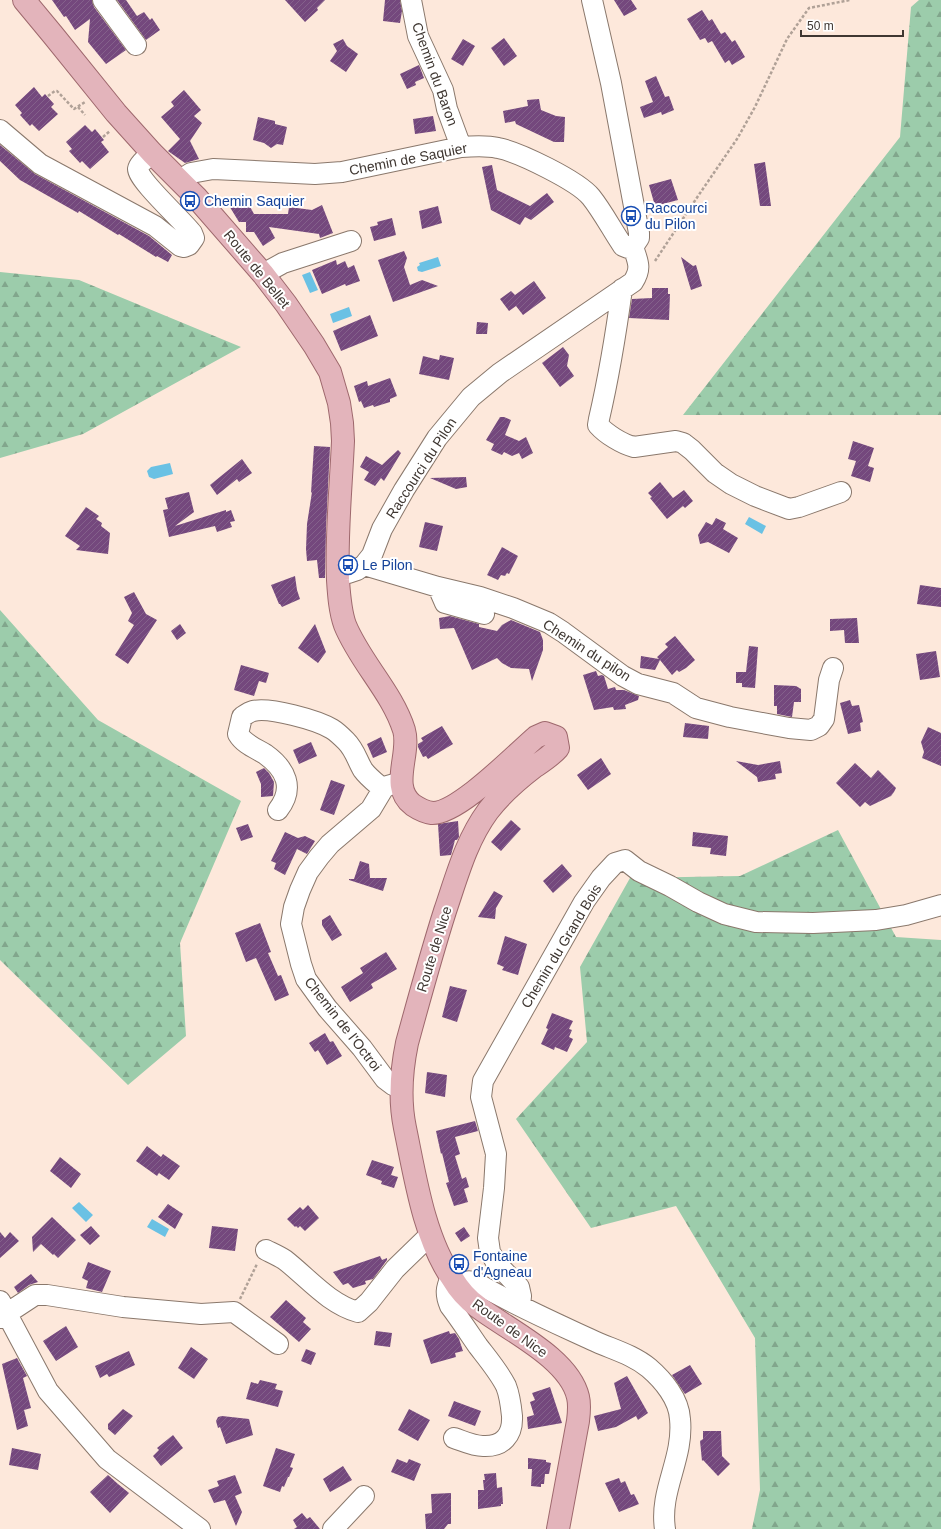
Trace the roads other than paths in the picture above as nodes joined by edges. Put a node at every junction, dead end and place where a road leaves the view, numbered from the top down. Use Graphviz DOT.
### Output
graph roads {
  1 [pos="104,0"];
  2 [pos="411,0"];
  3 [pos="592,0"];
  4 [pos="28,2"];
  5 [pos="136,44"];
  6 [pos="0,130"];
  7 [pos="461,148"];
  8 [pos="152,153"];
  9 [pos="180,180"];
  10 [pos="351,240"];
  11 [pos="633,247"];
  12 [pos="263,274"];
  13 [pos="622,289"];
  14 [pos="841,492"];
  15 [pos="364,565"];
  16 [pos="338,574"];
  17 [pos="438,587"];
  18 [pos="340,600"];
  19 [pos="484,614"];
  20 [pos="833,668"];
  21 [pos="392,786"];
  22 [pos="278,810"];
  23 [pos="941,905"];
  24 [pos="400,1088"];
  25 [pos="430,1235"];
  26 [pos="266,1250"];
  27 [pos="454,1281"];
  28 [pos="520,1306"];
  29 [pos="2,1311"];
  30 [pos="278,1344"];
  31 [pos="454,1438"];
  32 [pos="364,1496"];
  33 [pos="200,1529"];
  34 [pos="333,1529"];
  35 [pos="558,1529"];
  36 [pos="665,1529"];
  1 -- 5 [label="street"];
  2 -- 7 [label="street, Chemin du Baron"];
  3 -- 11 [label="street"];
  4 -- 8 [label="main road, Route de Bellet"];
  6 -- 8 [label="street"];
  7 -- 9 [label="street, Chemin de Saquier"];
  7 -- 11 [label="street, Chemin de Saquier"];
  8 -- 9 [label="main road, Route de Bellet"];
  9 -- 12 [label="main road, Route de Bellet"];
  10 -- 12 [label="street"];
  11 -- 13 [label="street, Raccourci du Pilon"];
  12 -- 16 [label="main road, Route de Bellet"];
  13 -- 14 [label="street"];
  13 -- 15 [label="street, Raccourci du Pilon"];
  15 -- 16 [label="street"];
  15 -- 17 [label="street, Chemin du pilon"];
  16 -- 18 [label="main road, Route de Bellet"];
  17 -- 19 [label="street"];
  17 -- 20 [label="street, Chemin du pilon"];
  18 -- 21 [label="main road, Route de Nice"];
  21 -- 22 [label="street"];
  21 -- 24 [label="street, Chemin de l'Octroi"];
  21 -- 24 [label="main road, Route de Nice"];
  23 -- 28 [label="street, Chemin du Grand Bois"];
  24 -- 25 [label="main road, Route de Nice"];
  25 -- 26 [label="street"];
  25 -- 27 [label="main road, Route de Nice"];
  27 -- 28 [label="street"];
  27 -- 31 [label="street"];
  27 -- 35 [label="main road, Route de Nice"];
  28 -- 36 [label="street"];
  29 -- 30 [label="street"];
  29 -- 33 [label="street"];
  32 -- 34 [label="street"];
}
